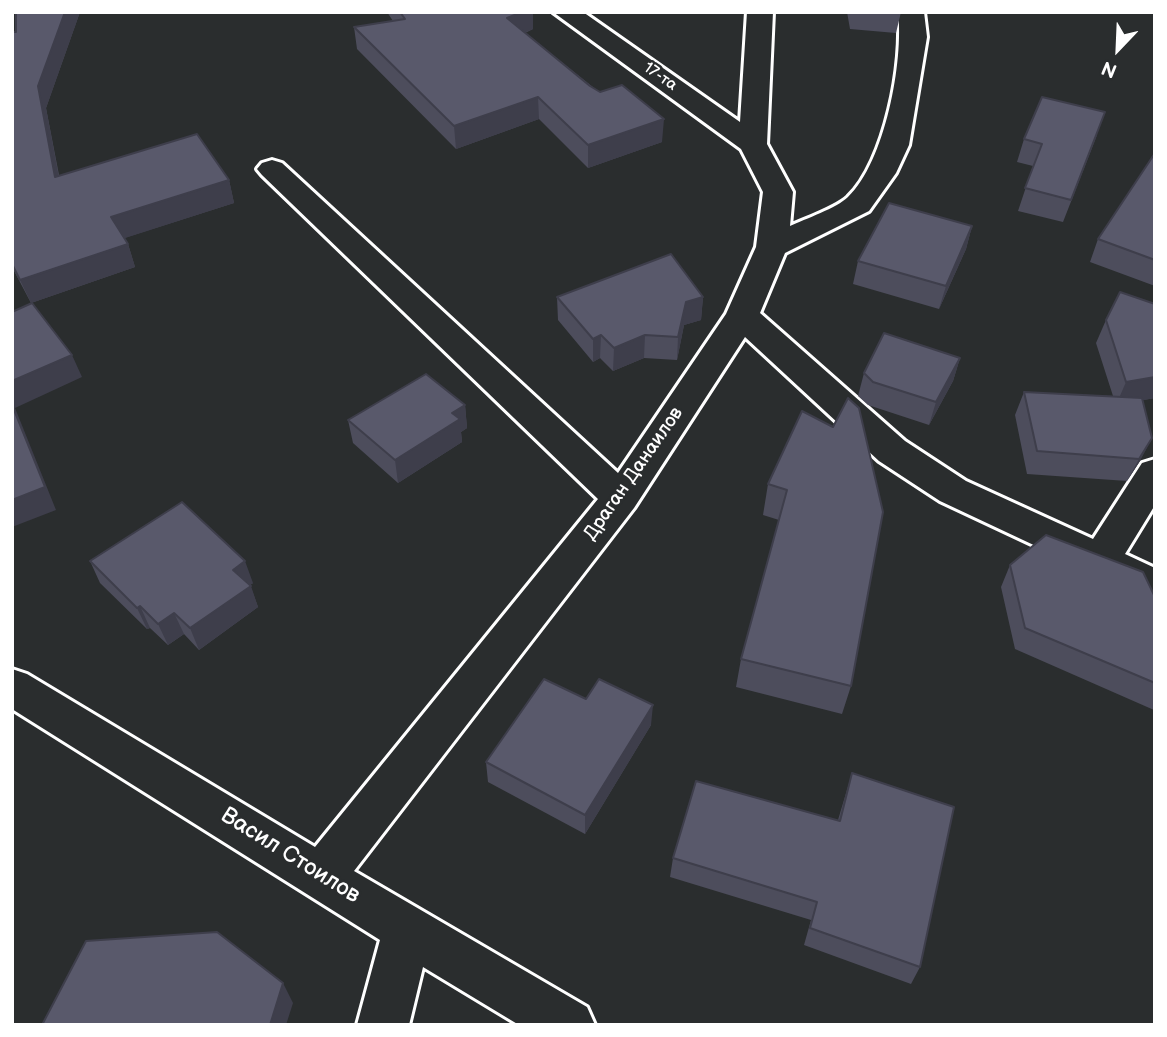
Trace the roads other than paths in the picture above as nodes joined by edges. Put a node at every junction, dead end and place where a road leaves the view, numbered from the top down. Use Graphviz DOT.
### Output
graph roads {
  1 [pos="566,12"];
  2 [pos="760,12"];
  3 [pos="911,12"];
  4 [pos="753,144"];
  5 [pos="272,169"];
  6 [pos="772,247"];
  7 [pos="742,316"];
  8 [pos="1155,473"];
  9 [pos="621,498"];
  10 [pos="1101,559"];
  11 [pos="1155,586"];
  12 [pos="12,687"];
  13 [pos="322,875"];
  14 [pos="407,930"];
  15 [pos="383,1025"];
  16 [pos="569,1025"];
  1 -- 4 [label="street, 17-та"];
  2 -- 4 [label="street"];
  3 -- 6 [label="street"];
  4 -- 6 [label="street, Драган Данаилов"];
  5 -- 9 [label="street"];
  6 -- 7 [label="street, Драган Данаилов"];
  7 -- 9 [label="street, Драган Данаилов"];
  7 -- 10 [label="street"];
  8 -- 10 [label="street"];
  9 -- 13 [label="street, Драган Данаилов"];
  10 -- 11 [label="street"];
  12 -- 13 [label="street, Васил Стоилов"];
  13 -- 14 [label="street, Васил Стоилов"];
  14 -- 15 [label="street"];
  14 -- 16 [label="street, Васил Стоилов"];
}
